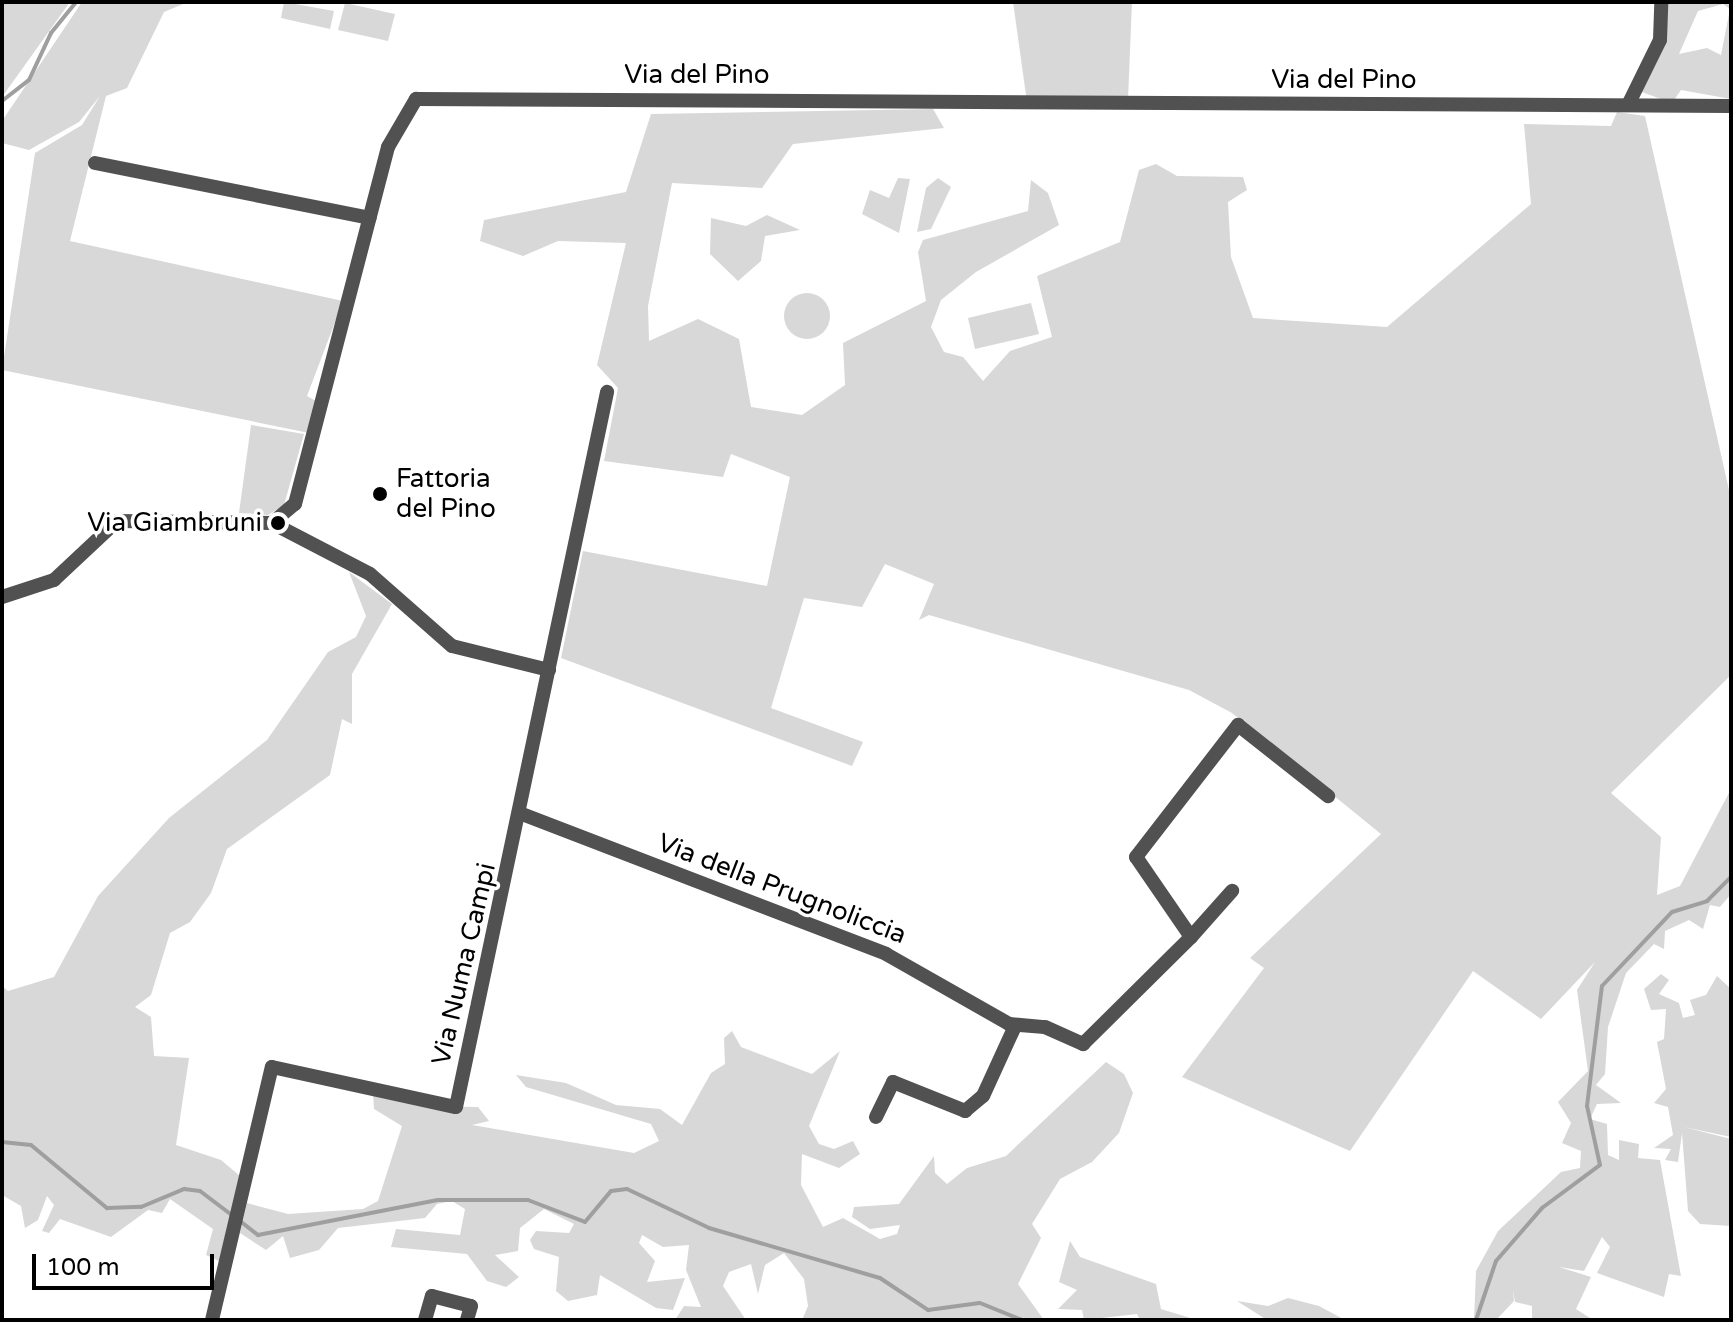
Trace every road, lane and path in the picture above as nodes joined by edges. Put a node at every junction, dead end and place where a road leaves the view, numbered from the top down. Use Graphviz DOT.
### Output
graph roads {
  1 [pos="1661,2"];
  2 [pos="1628,105"];
  3 [pos="1731,106"];
  4 [pos="95,163"];
  5 [pos="370,218"];
  6 [pos="607,392"];
  7 [pos="272,523"];
  8 [pos="2,597"];
  9 [pos="549,670"];
  10 [pos="1328,796"];
  11 [pos="522,814"];
  12 [pos="1232,891"];
  13 [pos="1191,937"];
  14 [pos="1015,1026"];
  15 [pos="876,1117"];
  16 [pos="212,1320"];
  17 [pos="425,1320"];
  18 [pos="467,1320"];
  1 -- 2 [label="street"];
  2 -- 3 [label="street, Via del Pino"];
  2 -- 5 [label="street, Via del Pino"];
  4 -- 5 [label="street"];
  5 -- 7 [label="street, Via del Pino"];
  6 -- 9 [label="street, Via Numa Campi"];
  7 -- 8 [label="street"];
  7 -- 9 [label="street"];
  9 -- 11 [label="street, Via Numa Campi"];
  10 -- 13 [label="street"];
  11 -- 14 [label="street, Via della Prugnoliccia"];
  11 -- 16 [label="street, Via Numa Campi"];
  12 -- 13 [label="street, Via della Prugnoliccia"];
  13 -- 14 [label="street, Via della Prugnoliccia"];
  14 -- 15 [label="street"];
  17 -- 18 [label="street"];
}
